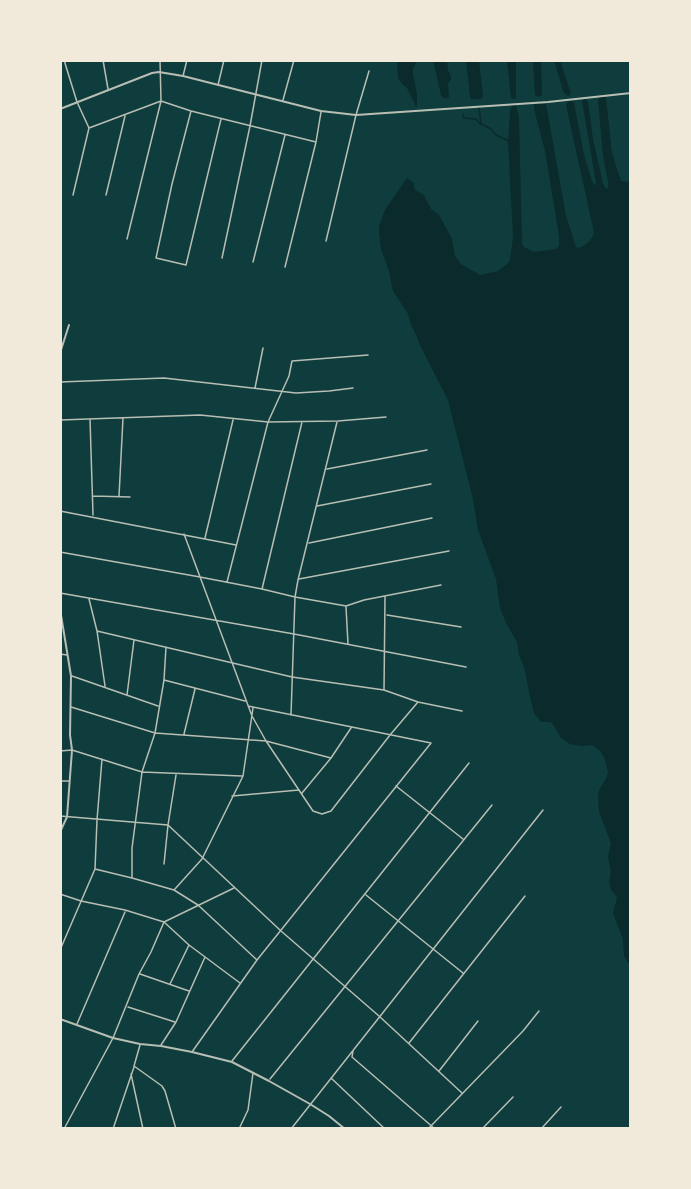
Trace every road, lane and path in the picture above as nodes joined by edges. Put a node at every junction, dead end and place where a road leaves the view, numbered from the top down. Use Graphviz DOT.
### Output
graph roads {
  1 [pos="64,60"];
  2 [pos="103,60"];
  3 [pos="160,60"];
  4 [pos="187,60"];
  5 [pos="224,60"];
  6 [pos="262,60"];
  7 [pos="294,60"];
  8 [pos="65,66"];
  9 [pos="60,68"];
  10 [pos="369,70"];
  11 [pos="159,72"];
  12 [pos="183,76"];
  13 [pos="218,85"];
  14 [pos="109,91"];
  15 [pos="631,93"];
  16 [pos="256,94"];
  17 [pos="161,101"];
  18 [pos="77,102"];
  19 [pos="283,102"];
  20 [pos="60,109"];
  21 [pos="190,111"];
  22 [pos="321,111"];
  23 [pos="125,115"];
  24 [pos="356,115"];
  25 [pos="222,119"];
  26 [pos="250,126"];
  27 [pos="89,128"];
  28 [pos="285,135"];
  29 [pos="316,142"];
  30 [pos="73,195"];
  31 [pos="105,195"];
  32 [pos="127,239"];
  33 [pos="326,241"];
  34 [pos="222,258"];
  35 [pos="253,262"];
  36 [pos="285,267"];
  37 [pos="69,325"];
  38 [pos="62,342"];
  39 [pos="263,348"];
  40 [pos="60,353"];
  41 [pos="368,355"];
  42 [pos="60,382"];
  43 [pos="255,388"];
  44 [pos="353,388"];
  45 [pos="283,390"];
  46 [pos="123,417"];
  47 [pos="386,417"];
  48 [pos="90,418"];
  49 [pos="233,418"];
  50 [pos="60,420"];
  51 [pos="302,421"];
  52 [pos="338,421"];
  53 [pos="268,422"];
  54 [pos="427,450"];
  55 [pos="327,469"];
  56 [pos="431,484"];
  57 [pos="92,496"];
  58 [pos="119,496"];
  59 [pos="130,497"];
  60 [pos="317,506"];
  61 [pos="60,511"];
  62 [pos="93,516"];
  63 [pos="432,518"];
  64 [pos="184,534"];
  65 [pos="204,538"];
  66 [pos="308,543"];
  67 [pos="236,545"];
  68 [pos="448,551"];
  69 [pos="60,552"];
  70 [pos="200,577"];
  71 [pos="298,580"];
  72 [pos="227,583"];
  73 [pos="441,585"];
  74 [pos="262,589"];
  75 [pos="60,593"];
  76 [pos="385,596"];
  77 [pos="295,597"];
  78 [pos="89,599"];
  79 [pos="346,606"];
  80 [pos="60,609"];
  81 [pos="386,615"];
  82 [pos="217,621"];
  83 [pos="460,627"];
  84 [pos="97,631"];
  85 [pos="294,634"];
  86 [pos="134,639"];
  87 [pos="348,644"];
  88 [pos="166,646"];
  89 [pos="385,651"];
  90 [pos="60,654"];
  91 [pos="68,655"];
  92 [pos="232,664"];
  93 [pos="466,667"];
  94 [pos="71,676"];
  95 [pos="292,677"];
  96 [pos="164,680"];
  97 [pos="105,687"];
  98 [pos="195,688"];
  99 [pos="384,690"];
  100 [pos="127,695"];
  101 [pos="246,702"];
  102 [pos="418,702"];
  103 [pos="71,706"];
  104 [pos="159,706"];
  105 [pos="248,706"];
  106 [pos="253,707"];
  107 [pos="462,711"];
  108 [pos="291,715"];
  109 [pos="252,716"];
  110 [pos="352,727"];
  111 [pos="155,733"];
  112 [pos="184,735"];
  113 [pos="390,735"];
  114 [pos="248,739"];
  115 [pos="266,741"];
  116 [pos="72,750"];
  117 [pos="60,751"];
  118 [pos="331,758"];
  119 [pos="102,759"];
  120 [pos="469,764"];
  121 [pos="142,772"];
  122 [pos="176,773"];
  123 [pos="243,776"];
  124 [pos="60,781"];
  125 [pos="70,781"];
  126 [pos="396,786"];
  127 [pos="301,792"];
  128 [pos="232,796"];
  129 [pos="492,805"];
  130 [pos="543,810"];
  131 [pos="430,813"];
  132 [pos="60,816"];
  133 [pos="68,817"];
  134 [pos="97,820"];
  135 [pos="135,823"];
  136 [pos="168,825"];
  137 [pos="60,832"];
  138 [pos="464,840"];
  139 [pos="202,859"];
  140 [pos="164,864"];
  141 [pos="96,869"];
  142 [pos="132,878"];
  143 [pos="235,888"];
  144 [pos="174,890"];
  145 [pos="60,894"];
  146 [pos="365,895"];
  147 [pos="525,896"];
  148 [pos="81,901"];
  149 [pos="198,905"];
  150 [pos="125,910"];
  151 [pos="398,921"];
  152 [pos="164,922"];
  153 [pos="281,931"];
  154 [pos="189,945"];
  155 [pos="433,949"];
  156 [pos="60,950"];
  157 [pos="205,957"];
  158 [pos="314,959"];
  159 [pos="257,960"];
  160 [pos="464,973"];
  161 [pos="139,974"];
  162 [pos="241,983"];
  163 [pos="169,984"];
  164 [pos="345,987"];
  165 [pos="189,991"];
  166 [pos="126,1006"];
  167 [pos="539,1011"];
  168 [pos="379,1016"];
  169 [pos="60,1019"];
  170 [pos="478,1021"];
  171 [pos="176,1022"];
  172 [pos="77,1024"];
  173 [pos="113,1038"];
  174 [pos="408,1043"];
  175 [pos="140,1044"];
  176 [pos="161,1046"];
  177 [pos="353,1049"];
  178 [pos="192,1052"];
  179 [pos="232,1062"];
  180 [pos="135,1066"];
  181 [pos="439,1072"];
  182 [pos="253,1073"];
  183 [pos="131,1074"];
  184 [pos="331,1077"];
  185 [pos="269,1081"];
  186 [pos="462,1093"];
  187 [pos="513,1097"];
  188 [pos="310,1104"];
  189 [pos="561,1107"];
  190 [pos="431,1125"];
  191 [pos="342,1128"];
  192 [pos="64,1129"];
  193 [pos="113,1129"];
  194 [pos="143,1129"];
  195 [pos="176,1129"];
  196 [pos="239,1129"];
  197 [pos="291,1129"];
  198 [pos="385,1129"];
  199 [pos="428,1129"];
  200 [pos="435,1129"];
  201 [pos="482,1129"];
  202 [pos="541,1129"];
  1 -- 8 [label="street"];
  2 -- 14 [label="street"];
  3 -- 11 [label="street"];
  4 -- 12 [label="street"];
  5 -- 13 [label="street"];
  6 -- 16 [label="street"];
  7 -- 19 [label="street"];
  8 -- 9 [label="street"];
  8 -- 18 [label="street"];
  10 -- 24 [label="street"];
  11 -- 12 [label="street"];
  11 -- 14 [label="street"];
  11 -- 17 [label="street"];
  12 -- 13 [label="street"];
  13 -- 16 [label="street"];
  14 -- 18 [label="street"];
  15 -- 24 [label="street"];
  16 -- 19 [label="street"];
  16 -- 26 [label="street"];
  17 -- 21 [label="street"];
  17 -- 23 [label="street"];
  17 -- 32 [label="street"];
  18 -- 20 [label="street"];
  18 -- 27 [label="street"];
  19 -- 22 [label="street"];
  21 -- 25 [label="street"];
  21 -- 25 [label="street"];
  22 -- 24 [label="street"];
  22 -- 29 [label="street"];
  23 -- 27 [label="street"];
  23 -- 31 [label="street"];
  24 -- 33 [label="street"];
  25 -- 26 [label="street"];
  26 -- 28 [label="street"];
  26 -- 34 [label="street"];
  27 -- 30 [label="street"];
  28 -- 29 [label="street"];
  28 -- 35 [label="street"];
  29 -- 36 [label="street"];
  37 -- 38 [label="street"];
  38 -- 40 [label="street"];
  39 -- 43 [label="street"];
  41 -- 45 [label="street"];
  42 -- 43 [label="street"];
  43 -- 45 [label="street"];
  44 -- 45 [label="street"];
  45 -- 53 [label="street"];
  46 -- 48 [label="street"];
  46 -- 49 [label="street"];
  46 -- 58 [label="street"];
  47 -- 52 [label="street"];
  48 -- 50 [label="street"];
  48 -- 57 [label="street"];
  49 -- 53 [label="street"];
  49 -- 65 [label="street"];
  51 -- 52 [label="street"];
  51 -- 53 [label="street"];
  51 -- 74 [label="street"];
  52 -- 55 [label="street"];
  53 -- 67 [label="street"];
  54 -- 55 [label="street"];
  55 -- 60 [label="street"];
  56 -- 60 [label="street"];
  57 -- 58 [label="street"];
  57 -- 62 [label="street"];
  58 -- 59 [label="street"];
  60 -- 66 [label="street"];
  61 -- 62 [label="street"];
  62 -- 64 [label="street"];
  63 -- 66 [label="street"];
  64 -- 65 [label="street"];
  64 -- 70 [label="street"];
  65 -- 67 [label="street"];
  66 -- 71 [label="street"];
  67 -- 72 [label="street"];
  68 -- 71 [label="street"];
  69 -- 70 [label="street"];
  70 -- 72 [label="street"];
  70 -- 82 [label="street"];
  71 -- 77 [label="street"];
  72 -- 74 [label="street"];
  73 -- 76 [label="street"];
  74 -- 77 [label="street"];
  75 -- 78 [label="street"];
  76 -- 79 [label="street"];
  76 -- 81 [label="street"];
  77 -- 79 [label="street"];
  77 -- 85 [label="street"];
  78 -- 82 [label="street"];
  78 -- 84 [label="street"];
  79 -- 87 [label="street"];
  80 -- 91 [label="street"];
  81 -- 83 [label="street"];
  81 -- 89 [label="street"];
  82 -- 85 [label="street"];
  82 -- 92 [label="street"];
  84 -- 86 [label="street"];
  84 -- 97 [label="street"];
  85 -- 87 [label="street"];
  85 -- 95 [label="street"];
  86 -- 88 [label="street"];
  86 -- 100 [label="street"];
  87 -- 89 [label="street"];
  88 -- 92 [label="street"];
  88 -- 96 [label="street"];
  89 -- 93 [label="street"];
  89 -- 99 [label="street"];
  90 -- 91 [label="street"];
  91 -- 94 [label="street"];
  92 -- 95 [label="street"];
  92 -- 101 [label="street"];
  94 -- 97 [label="street"];
  94 -- 103 [label="street"];
  95 -- 99 [label="street"];
  95 -- 108 [label="street"];
  96 -- 98 [label="street"];
  96 -- 104 [label="street"];
  97 -- 100 [label="street"];
  98 -- 101 [label="street"];
  98 -- 112 [label="street"];
  99 -- 102 [label="street"];
  100 -- 104 [label="street"];
  101 -- 105 [label="street"];
  102 -- 107 [label="street"];
  102 -- 113 [label="street"];
  103 -- 111 [label="street"];
  103 -- 116 [label="street"];
  104 -- 111 [label="street"];
  105 -- 106 [label="street"];
  105 -- 109 [label="street"];
  106 -- 108 [label="street"];
  106 -- 109 [label="street"];
  108 -- 110 [label="street"];
  109 -- 114 [label="street"];
  109 -- 115 [label="street"];
  110 -- 113 [label="street"];
  110 -- 118 [label="street"];
  111 -- 112 [label="street"];
  111 -- 121 [label="street"];
  112 -- 114 [label="street"];
  113 -- 126 [label="street"];
  113 -- 127 [label="street"];
  114 -- 115 [label="street"];
  114 -- 123 [label="street"];
  115 -- 118 [label="street"];
  115 -- 127 [label="street"];
  116 -- 117 [label="street"];
  116 -- 119 [label="street"];
  116 -- 125 [label="street"];
  118 -- 127 [label="street"];
  119 -- 121 [label="street"];
  119 -- 134 [label="street"];
  120 -- 131 [label="street"];
  121 -- 122 [label="street"];
  121 -- 135 [label="street"];
  122 -- 123 [label="street"];
  122 -- 136 [label="street"];
  123 -- 128 [label="street"];
  124 -- 125 [label="street"];
  125 -- 133 [label="street"];
  126 -- 131 [label="street"];
  126 -- 153 [label="street"];
  127 -- 128 [label="street"];
  128 -- 139 [label="street"];
  129 -- 138 [label="street"];
  130 -- 155 [label="street"];
  131 -- 138 [label="street"];
  131 -- 146 [label="street"];
  132 -- 133 [label="street"];
  133 -- 134 [label="street"];
  133 -- 137 [label="street"];
  134 -- 135 [label="street"];
  134 -- 141 [label="street"];
  135 -- 136 [label="street"];
  135 -- 142 [label="street"];
  136 -- 139 [label="street"];
  136 -- 140 [label="street"];
  138 -- 151 [label="street"];
  139 -- 143 [label="street"];
  139 -- 144 [label="street"];
  141 -- 142 [label="street"];
  141 -- 148 [label="street"];
  142 -- 144 [label="street"];
  143 -- 149 [label="street"];
  143 -- 153 [label="street"];
  144 -- 149 [label="street"];
  145 -- 148 [label="street"];
  146 -- 151 [label="street"];
  146 -- 158 [label="street"];
  147 -- 160 [label="street"];
  148 -- 150 [label="street"];
  148 -- 156 [label="street"];
  149 -- 152 [label="street"];
  149 -- 159 [label="street"];
  150 -- 152 [label="street"];
  150 -- 172 [label="street"];
  151 -- 155 [label="street"];
  151 -- 164 [label="street"];
  152 -- 154 [label="street"];
  152 -- 161 [label="street"];
  153 -- 158 [label="street"];
  153 -- 159 [label="street"];
  154 -- 157 [label="street"];
  154 -- 163 [label="street"];
  155 -- 160 [label="street"];
  155 -- 168 [label="street"];
  157 -- 162 [label="street"];
  157 -- 165 [label="street"];
  158 -- 164 [label="street"];
  158 -- 179 [label="street"];
  159 -- 162 [label="street"];
  160 -- 174 [label="street"];
  161 -- 163 [label="street"];
  161 -- 166 [label="street"];
  162 -- 178 [label="street"];
  163 -- 165 [label="street"];
  164 -- 168 [label="street"];
  164 -- 185 [label="street"];
  165 -- 171 [label="street"];
  166 -- 171 [label="street"];
  166 -- 173 [label="street"];
  167 -- 186 [label="street"];
  168 -- 174 [label="street"];
  168 -- 177 [label="street"];
  169 -- 172 [label="street"];
  170 -- 181 [label="street"];
  171 -- 176 [label="street"];
  172 -- 173 [label="street"];
  173 -- 175 [label="street"];
  173 -- 192 [label="street"];
  174 -- 181 [label="street"];
  175 -- 176 [label="street"];
  175 -- 180 [label="street"];
  176 -- 178 [label="street"];
  177 -- 184 [label="street"];
  177 -- 190 [label="street"];
  178 -- 179 [label="street"];
  179 -- 182 [label="street"];
  180 -- 183 [label="street"];
  180 -- 195 [label="street"];
  181 -- 186 [label="street"];
  182 -- 185 [label="street"];
  182 -- 196 [label="street"];
  183 -- 193 [label="street"];
  183 -- 194 [label="street"];
  184 -- 188 [label="street"];
  184 -- 198 [label="street"];
  185 -- 188 [label="street"];
  186 -- 190 [label="street"];
  187 -- 201 [label="street"];
  188 -- 191 [label="street"];
  188 -- 197 [label="street"];
  189 -- 202 [label="street"];
  190 -- 199 [label="street"];
  190 -- 200 [label="street"];
}
